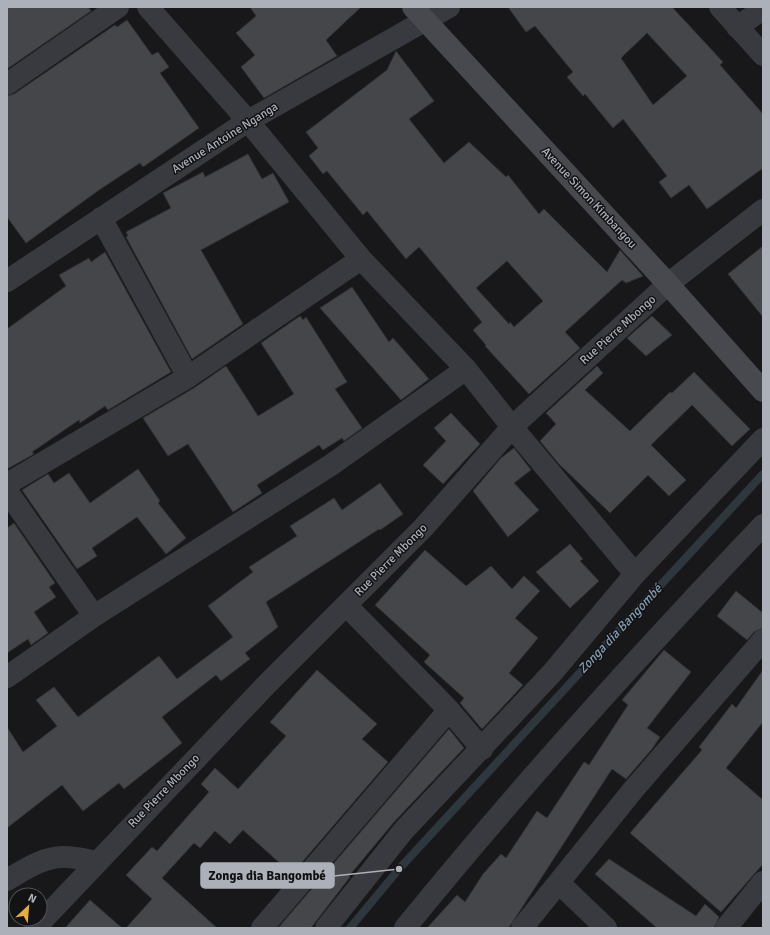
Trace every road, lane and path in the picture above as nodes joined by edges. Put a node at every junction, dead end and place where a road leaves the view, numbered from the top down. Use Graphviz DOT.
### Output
graph roads {
  1 [pos="118,7"];
  2 [pos="148,7"];
  3 [pos="450,7"];
  4 [pos="720,7"];
  5 [pos="763,9"];
  6 [pos="420,14"];
  7 [pos="737,27"];
  8 [pos="763,55"];
  9 [pos="7,84"];
  10 [pos="248,121"];
  11 [pos="763,210"];
  12 [pos="101,218"];
  13 [pos="361,259"];
  14 [pos="7,281"];
  15 [pos="668,284"];
  16 [pos="466,369"];
  17 [pos="188,377"];
  18 [pos="763,391"];
  19 [pos="512,427"];
  20 [pos="763,439"];
  21 [pos="7,484"];
  22 [pos="7,491"];
  23 [pos="763,525"];
  24 [pos="635,574"];
  25 [pos="346,605"];
  26 [pos="94,616"];
  27 [pos="763,640"];
  28 [pos="7,677"];
  29 [pos="449,710"];
  30 [pos="482,749"];
  31 [pos="97,862"];
  32 [pos="7,880"];
  33 [pos="763,882"];
  34 [pos="559,883"];
  35 [pos="35,928"];
  36 [pos="262,928"];
  37 [pos="326,928"];
  38 [pos="405,928"];
  39 [pos="522,928"];
  40 [pos="606,928"];
  41 [pos="726,928"];
  1 -- 9 [label="street"];
  2 -- 10 [label="street"];
  3 -- 6 [label="street, Avenue Antoine Nganga"];
  4 -- 7 [label="street"];
  5 -- 7 [label="street"];
  6 -- 10 [label="street, Avenue Antoine Nganga"];
  6 -- 15 [label="street, Avenue Simon Kimbangou"];
  7 -- 8 [label="street"];
  10 -- 12 [label="street, Avenue Antoine Nganga"];
  10 -- 13 [label="street"];
  11 -- 15 [label="street, Rue Pierre Mbongo"];
  12 -- 14 [label="street, Avenue Antoine Nganga"];
  12 -- 17 [label="street"];
  13 -- 16 [label="street"];
  13 -- 17 [label="street"];
  15 -- 18 [label="street, Avenue Simon Kimbangou"];
  15 -- 19 [label="street, Rue Pierre Mbongo"];
  16 -- 19 [label="street"];
  16 -- 26 [label="street"];
  17 -- 21 [label="street"];
  19 -- 24 [label="street"];
  19 -- 25 [label="street, Rue Pierre Mbongo"];
  20 -- 24 [label="street"];
  22 -- 26 [label="street"];
  23 -- 38 [label="street"];
  24 -- 30 [label="street"];
  25 -- 29 [label="street"];
  25 -- 31 [label="street, Rue Pierre Mbongo"];
  26 -- 28 [label="street"];
  27 -- 34 [label="street"];
  29 -- 30 [label="street"];
  29 -- 36 [label="street"];
  30 -- 37 [label="street"];
  31 -- 32 [label="street"];
  31 -- 35 [label="street, Rue Pierre Mbongo"];
  33 -- 41 [label="street"];
  34 -- 39 [label="street"];
  34 -- 40 [label="street"];
}
